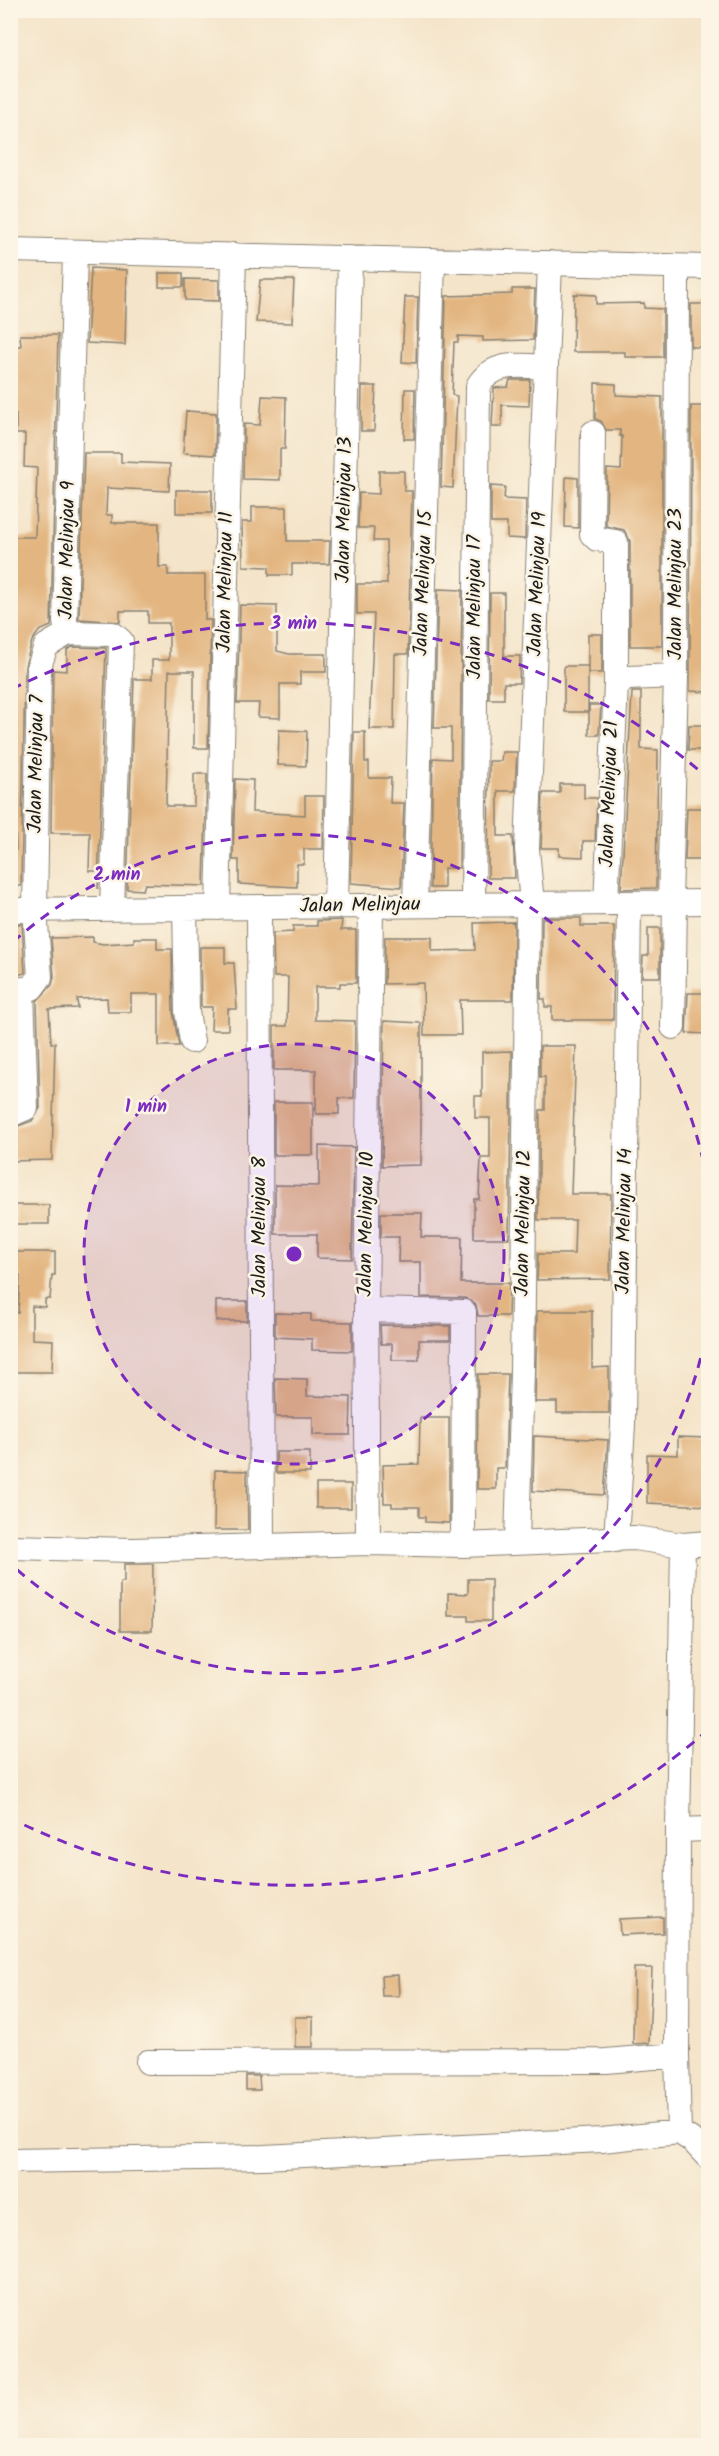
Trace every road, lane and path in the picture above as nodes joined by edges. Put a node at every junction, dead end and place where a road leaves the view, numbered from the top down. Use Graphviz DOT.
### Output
graph roads {
  1 [pos="10,250"];
  2 [pos="75,252"];
  3 [pos="234,255"];
  4 [pos="350,258"];
  5 [pos="433,260"];
  6 [pos="550,263"];
  7 [pos="677,267"];
  8 [pos="708,267"];
  9 [pos="546,367"];
  10 [pos="593,433"];
  11 [pos="68,633"];
  12 [pos="676,676"];
  13 [pos="616,684"];
  14 [pos="673,902"];
  15 [pos="708,902"];
  16 [pos="617,903"];
  17 [pos="530,904"];
  18 [pos="415,905"];
  19 [pos="473,905"];
  20 [pos="336,906"];
  21 [pos="371,906"];
  22 [pos="259,907"];
  23 [pos="185,908"];
  24 [pos="218,908"];
  25 [pos="112,909"];
  26 [pos="10,910"];
  27 [pos="34,910"];
  28 [pos="16,991"];
  29 [pos="673,1027"];
  30 [pos="192,1041"];
  31 [pos="10,1115"];
  32 [pos="366,1310"];
  33 [pos="615,1540"];
  34 [pos="517,1542"];
  35 [pos="368,1543"];
  36 [pos="708,1543"];
  37 [pos="463,1545"];
  38 [pos="683,1545"];
  39 [pos="10,1547"];
  40 [pos="262,1548"];
  41 [pos="708,1829"];
  42 [pos="678,1830"];
  43 [pos="676,2055"];
  44 [pos="148,2062"];
  45 [pos="679,2132"];
  46 [pos="708,2157"];
  47 [pos="10,2161"];
  1 -- 2 [label="street"];
  2 -- 3 [label="street"];
  2 -- 11 [label="street, Jalan Melinjau 9"];
  3 -- 4 [label="street"];
  3 -- 24 [label="street, Jalan Melinjau 11"];
  4 -- 5 [label="street"];
  4 -- 20 [label="street, Jalan Melinjau 13"];
  5 -- 6 [label="street"];
  5 -- 18 [label="street, Jalan Melinjau 15"];
  6 -- 7 [label="street"];
  6 -- 9 [label="street, Jalan Melinjau 19"];
  7 -- 8 [label="street"];
  7 -- 12 [label="street, Jalan Melinjau 23"];
  9 -- 17 [label="street, Jalan Melinjau 19"];
  9 -- 19 [label="street, Jalan Melinjau 17"];
  10 -- 13 [label="street, Jalan Melinjau 21"];
  11 -- 25 [label="street, Jalan Melinjau 9"];
  11 -- 27 [label="street, Jalan Melinjau 7"];
  12 -- 13 [label="street"];
  12 -- 14 [label="street, Jalan Melinjau 23"];
  13 -- 16 [label="street, Jalan Melinjau 21"];
  14 -- 15 [label="street, Jalan Melinjau"];
  14 -- 16 [label="street, Jalan Melinjau"];
  14 -- 29 [label="street, Jalan Melinjau 23"];
  16 -- 17 [label="street, Jalan Melinjau"];
  16 -- 33 [label="street, Jalan Melinjau 14"];
  17 -- 19 [label="street, Jalan Melinjau"];
  17 -- 34 [label="street, Jalan Melinjau 12"];
  18 -- 19 [label="street, Jalan Melinjau"];
  18 -- 21 [label="street, Jalan Melinjau"];
  20 -- 21 [label="street, Jalan Melinjau"];
  20 -- 22 [label="street, Jalan Melinjau"];
  21 -- 32 [label="street, Jalan Melinjau 10"];
  22 -- 24 [label="street, Jalan Melinjau"];
  22 -- 40 [label="street, Jalan Melinjau 8"];
  23 -- 24 [label="street, Jalan Melinjau"];
  23 -- 25 [label="street, Jalan Melinjau"];
  23 -- 30 [label="street"];
  25 -- 27 [label="street, Jalan Melinjau"];
  26 -- 27 [label="street, Jalan Melinjau"];
  27 -- 28 [label="street, Jalan Melinjau 7"];
  28 -- 31 [label="street"];
  32 -- 35 [label="street, Jalan Melinjau 10"];
  32 -- 37 [label="street"];
  33 -- 34 [label="street"];
  33 -- 38 [label="street"];
  34 -- 37 [label="street"];
  35 -- 37 [label="street"];
  35 -- 40 [label="street"];
  36 -- 38 [label="street"];
  38 -- 42 [label="street"];
  39 -- 40 [label="street"];
  41 -- 42 [label="street"];
  42 -- 43 [label="street"];
  43 -- 44 [label="street"];
  43 -- 45 [label="street"];
  45 -- 46 [label="street"];
  45 -- 47 [label="street"];
}
